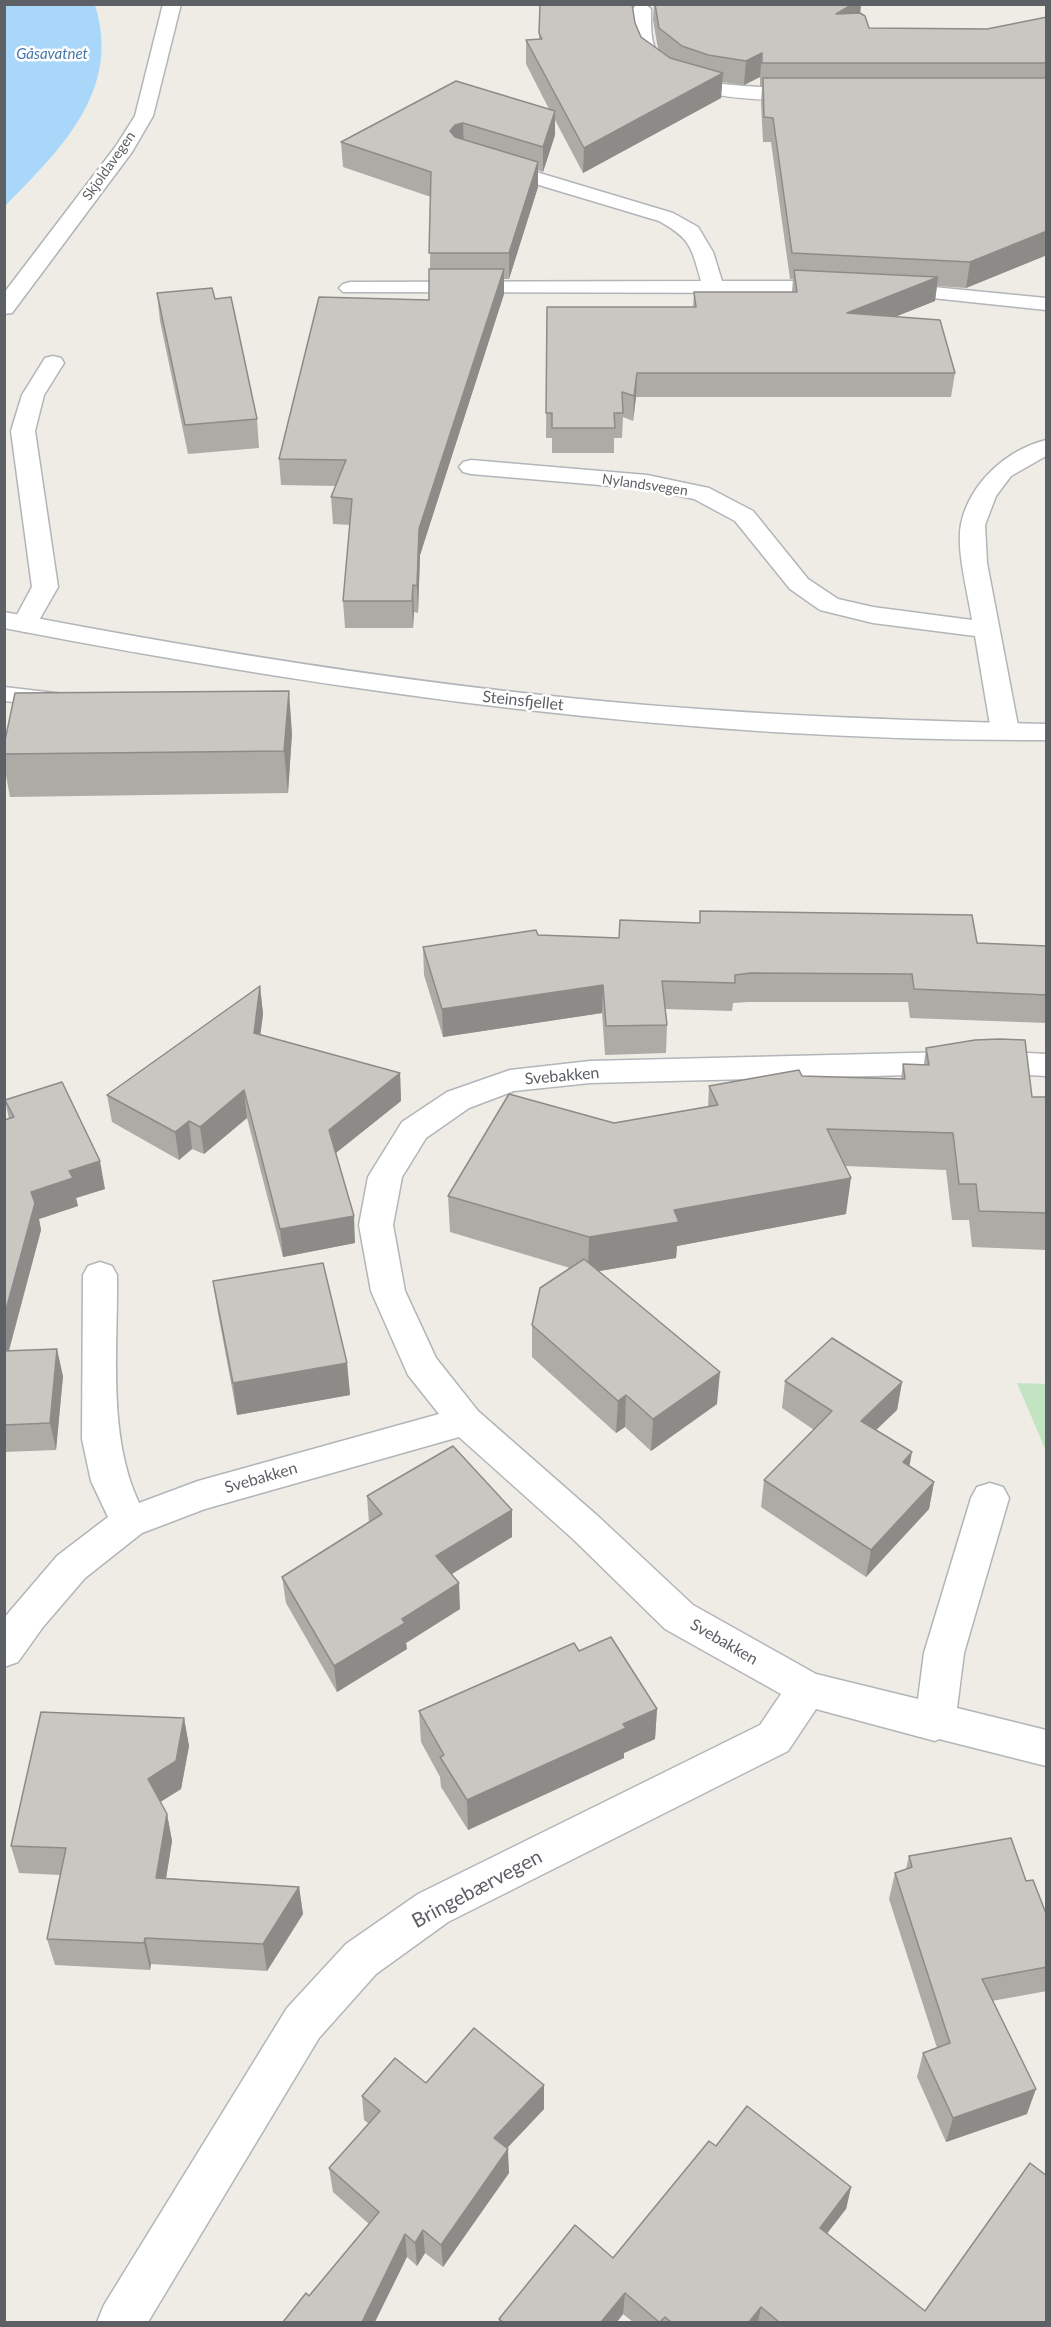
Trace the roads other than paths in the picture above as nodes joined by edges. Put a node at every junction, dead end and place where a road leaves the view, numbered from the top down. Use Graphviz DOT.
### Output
graph roads {
  1 [pos="172,4"];
  2 [pos="642,9"];
  3 [pos="829,95"];
  4 [pos="473,159"];
  5 [pos="713,285"];
  6 [pos="350,288"];
  7 [pos="1047,304"];
  8 [pos="4,308"];
  9 [pos="53,363"];
  10 [pos="1047,447"];
  11 [pos="471,467"];
  12 [pos="15,622"];
  13 [pos="987,630"];
  14 [pos="4,694"];
  15 [pos="82,701"];
  16 [pos="1005,731"];
  17 [pos="1047,732"];
  18 [pos="1047,1065"];
  19 [pos="100,1275"];
  20 [pos="465,1421"];
  21 [pos="990,1498"];
  22 [pos="129,1522"];
  23 [pos="4,1650"];
  24 [pos="807,1689"];
  25 [pos="935,1723"];
  26 [pos="1047,1748"];
  27 [pos="121,2322"];
  1 -- 8 [label="street, Skjoldavegen"];
  2 -- 3 [label="street"];
  4 -- 5 [label="street"];
  5 -- 6 [label="street"];
  5 -- 7 [label="street"];
  9 -- 12 [label="street"];
  10 -- 13 [label="street"];
  11 -- 13 [label="street, Nylandsvegen"];
  12 -- 16 [label="street, Steinsfjellet"];
  13 -- 16 [label="street"];
  14 -- 15 [label="lane"];
  16 -- 17 [label="street, Steinsfjellet"];
  18 -- 20 [label="street, Svebakken"];
  19 -- 22 [label="street"];
  20 -- 22 [label="street, Svebakken"];
  20 -- 24 [label="street, Svebakken"];
  21 -- 25 [label="street"];
  22 -- 23 [label="street, Svebakken"];
  24 -- 25 [label="street, Svebakken"];
  24 -- 27 [label="street, Bringebærvegen"];
  25 -- 26 [label="street, Svebakken"];
}
